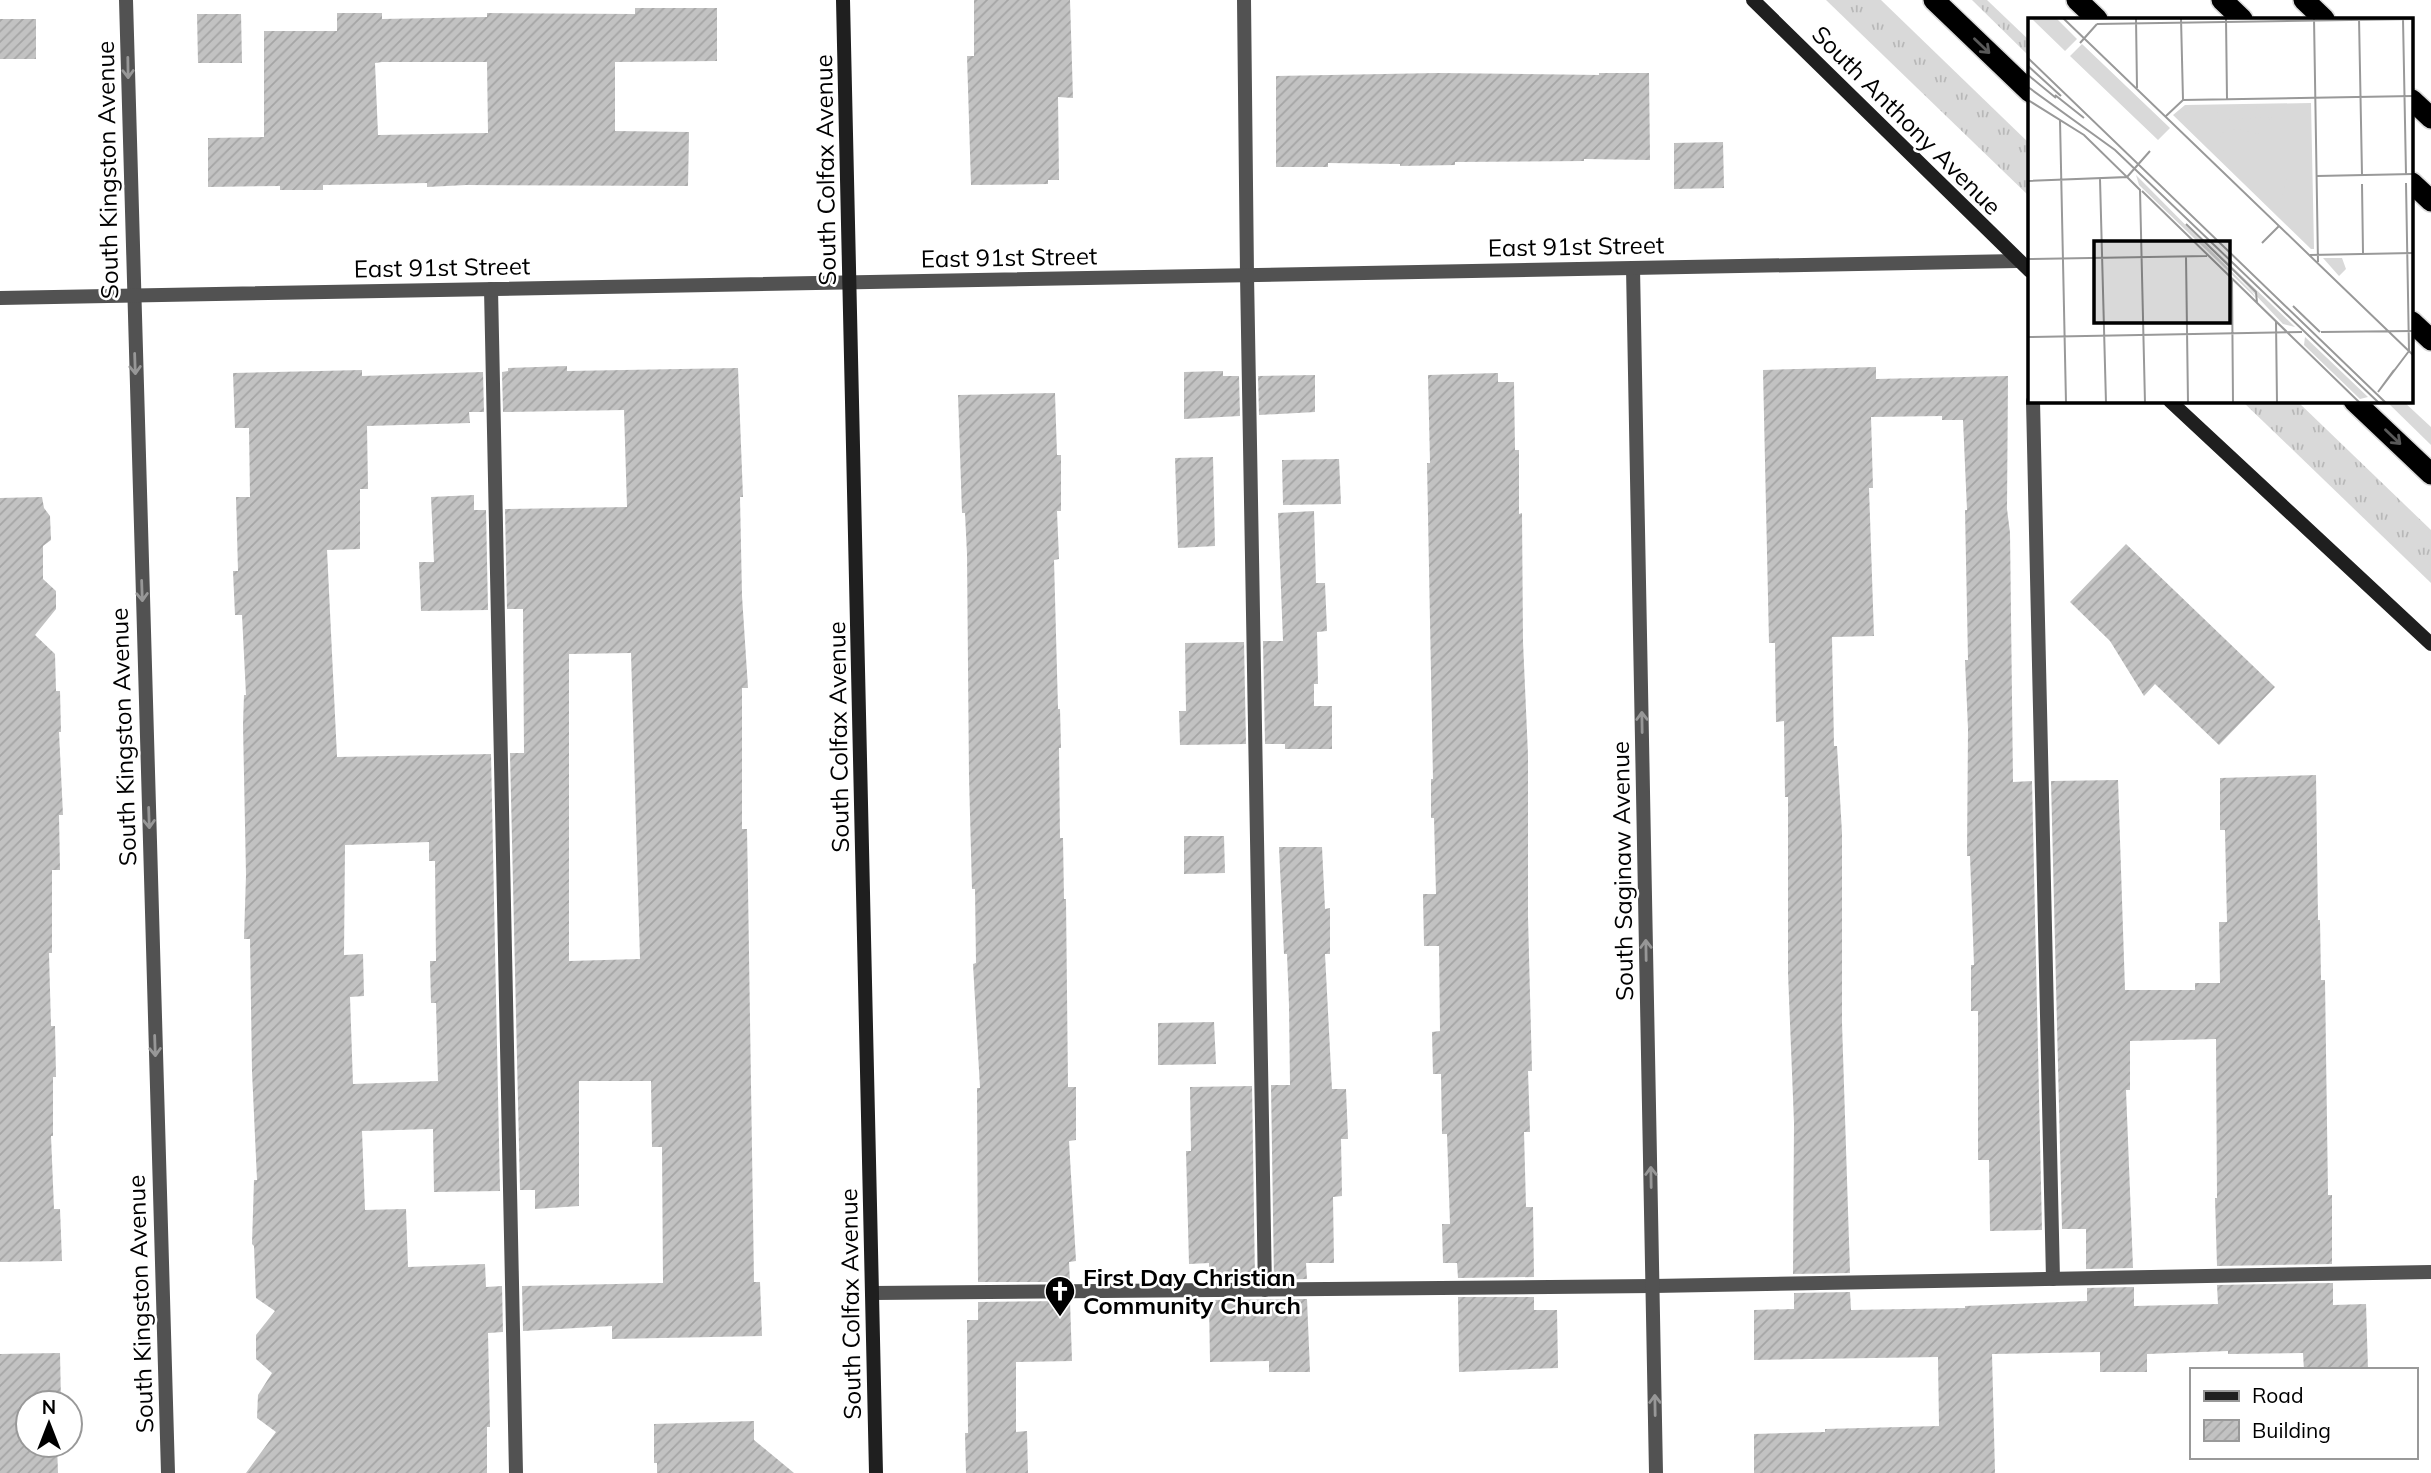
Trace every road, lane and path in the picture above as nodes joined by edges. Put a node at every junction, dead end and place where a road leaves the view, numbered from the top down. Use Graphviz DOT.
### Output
graph roads {
  1 [pos="126,0"];
  2 [pos="843,0"];
  3 [pos="1244,0"];
  4 [pos="1753,0"];
  5 [pos="1934,0"];
  6 [pos="2077,0"];
  7 [pos="2222,0"];
  8 [pos="2304,0"];
  9 [pos="2096,18"];
  10 [pos="2241,18"];
  11 [pos="2323,18"];
  12 [pos="2028,90"];
  13 [pos="2414,102"];
  14 [pos="2431,118"];
  15 [pos="2414,185"];
  16 [pos="2431,201"];
  17 [pos="2018,261"];
  18 [pos="1633,268"];
  19 [pos="2028,269"];
  20 [pos="1247,275"];
  21 [pos="850,282"];
  22 [pos="491,289"];
  23 [pos="133,295"];
  24 [pos="0,298"];
  25 [pos="2414,324"];
  26 [pos="2431,340"];
  27 [pos="2034,402"];
  28 [pos="2170,402"];
  29 [pos="2355,402"];
  30 [pos="2431,474"];
  31 [pos="2431,644"];
  32 [pos="2431,1272"];
  33 [pos="2053,1279"];
  34 [pos="1653,1286"];
  35 [pos="1265,1290"];
  36 [pos="872,1293"];
  37 [pos="168,1473"];
  38 [pos="516,1473"];
  39 [pos="876,1473"];
  40 [pos="1656,1473"];
  1 -- 23 [label="street, South Kingston Avenue, one-way"];
  2 -- 21 [label="main road, South Colfax Avenue"];
  3 -- 20 [label="street"];
  4 -- 17 [label="main road, South Anthony Avenue"];
  5 -- 12 [label="highway, one-way"];
  6 -- 9 [label="highway"];
  7 -- 10 [label="highway"];
  8 -- 11 [label="highway"];
  13 -- 14 [label="highway"];
  15 -- 16 [label="highway"];
  17 -- 18 [label="street, East 91st Street"];
  17 -- 19 [label="main road, South Anthony Avenue"];
  18 -- 20 [label="street, East 91st Street"];
  34 -- 18 [label="street, South Saginaw Avenue, one-way"];
  20 -- 21 [label="street, East 91st Street"];
  20 -- 35 [label="street"];
  21 -- 22 [label="street, East 91st Street"];
  21 -- 36 [label="main road, South Colfax Avenue"];
  22 -- 23 [label="street, East 91st Street"];
  22 -- 38 [label="street"];
  23 -- 24 [label="street, East 91st Street"];
  23 -- 37 [label="street, South Kingston Avenue, one-way"];
  25 -- 26 [label="highway"];
  27 -- 33 [label="street"];
  28 -- 31 [label="main road"];
  29 -- 30 [label="highway, one-way"];
  32 -- 33 [label="street"];
  33 -- 34 [label="street"];
  34 -- 35 [label="street"];
  40 -- 34 [label="street, South Saginaw Avenue, one-way"];
  35 -- 36 [label="street"];
  36 -- 39 [label="main road, South Colfax Avenue"];
}
